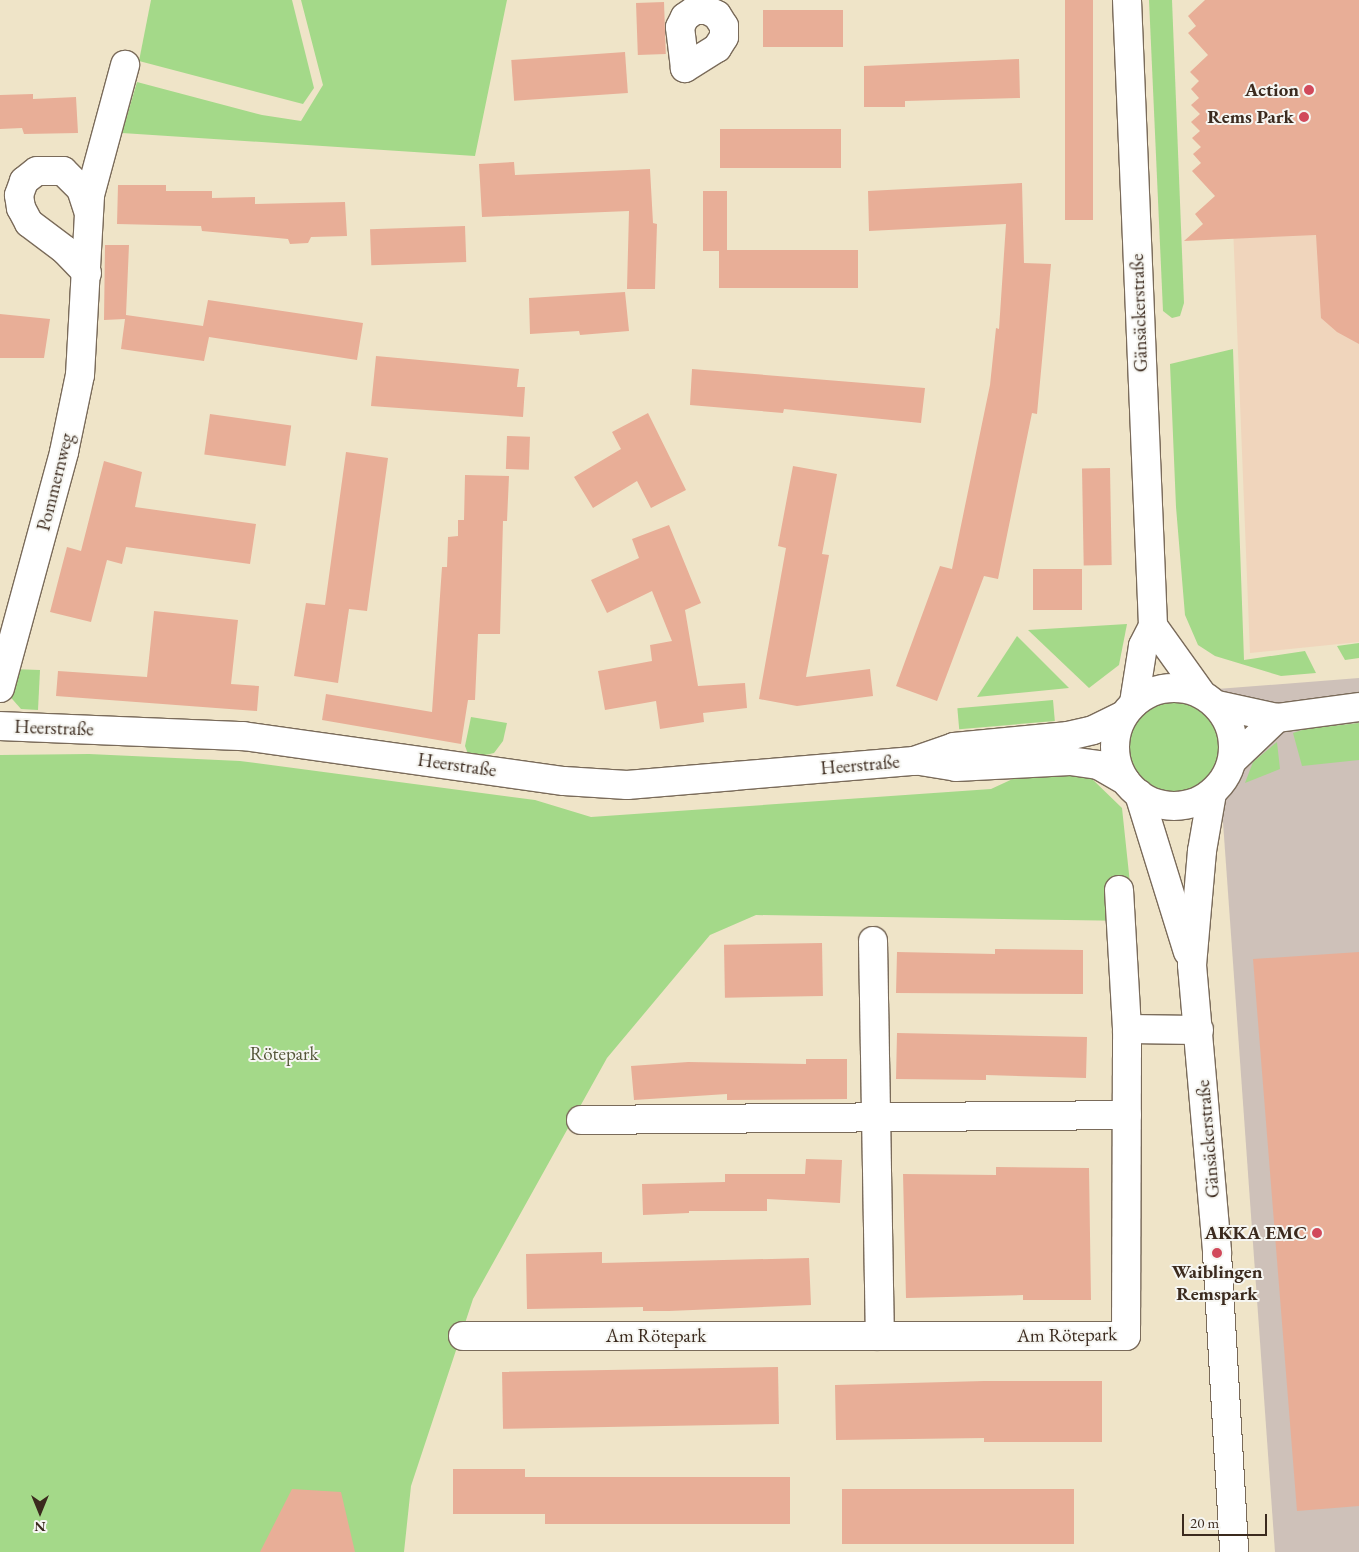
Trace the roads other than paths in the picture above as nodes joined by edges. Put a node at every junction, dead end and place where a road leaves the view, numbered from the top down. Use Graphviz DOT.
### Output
graph roads {
  1 [pos="1127,0"];
  2 [pos="125,65"];
  3 [pos="90,214"];
  4 [pos="87,273"];
  5 [pos="1153,626"];
  6 [pos="0,688"];
  7 [pos="1209,699"];
  8 [pos="1359,708"];
  9 [pos="1129,709"];
  10 [pos="1277,718"];
  11 [pos="0,726"];
  12 [pos="914,760"];
  13 [pos="1233,760"];
  14 [pos="1132,788"];
  15 [pos="1212,793"];
  16 [pos="1118,890"];
  17 [pos="873,941"];
  18 [pos="1192,965"];
  19 [pos="1127,1030"];
  20 [pos="1199,1030"];
  21 [pos="1127,1115"];
  22 [pos="877,1118"];
  23 [pos="581,1120"];
  24 [pos="463,1336"];
  25 [pos="880,1336"];
  26 [pos="1234,1552"];
  1 -- 5 [label="street, Gänsäckerstraße"];
  2 -- 3 [label="street, Pommernweg"];
  3 -- 4 [label="street, Pommernweg"];
  3 -- 4 [label="street, Pommernweg"];
  4 -- 6 [label="street, Pommernweg"];
  5 -- 7 [label="street"];
  5 -- 9 [label="street, Gänsäckerstraße"];
  7 -- 9 [label="street"];
  7 -- 10 [label="street"];
  7 -- 13 [label="street"];
  8 -- 10 [label="street"];
  9 -- 12 [label="street, Heerstraße"];
  9 -- 14 [label="street"];
  10 -- 13 [label="street"];
  11 -- 12 [label="street, Heerstraße"];
  12 -- 14 [label="street, Heerstraße"];
  13 -- 15 [label="street"];
  14 -- 15 [label="street"];
  14 -- 18 [label="street, Gänsäckerstraße"];
  15 -- 18 [label="street, Gänsäckerstraße"];
  16 -- 19 [label="street, Am Rötepark"];
  17 -- 22 [label="street"];
  18 -- 20 [label="street, Gänsäckerstraße"];
  19 -- 20 [label="street"];
  19 -- 21 [label="street, Am Rötepark"];
  20 -- 26 [label="street, Gänsäckerstraße"];
  21 -- 22 [label="street"];
  21 -- 25 [label="street, Am Rötepark"];
  22 -- 23 [label="street"];
  22 -- 25 [label="street"];
  24 -- 25 [label="street, Am Rötepark"];
}
